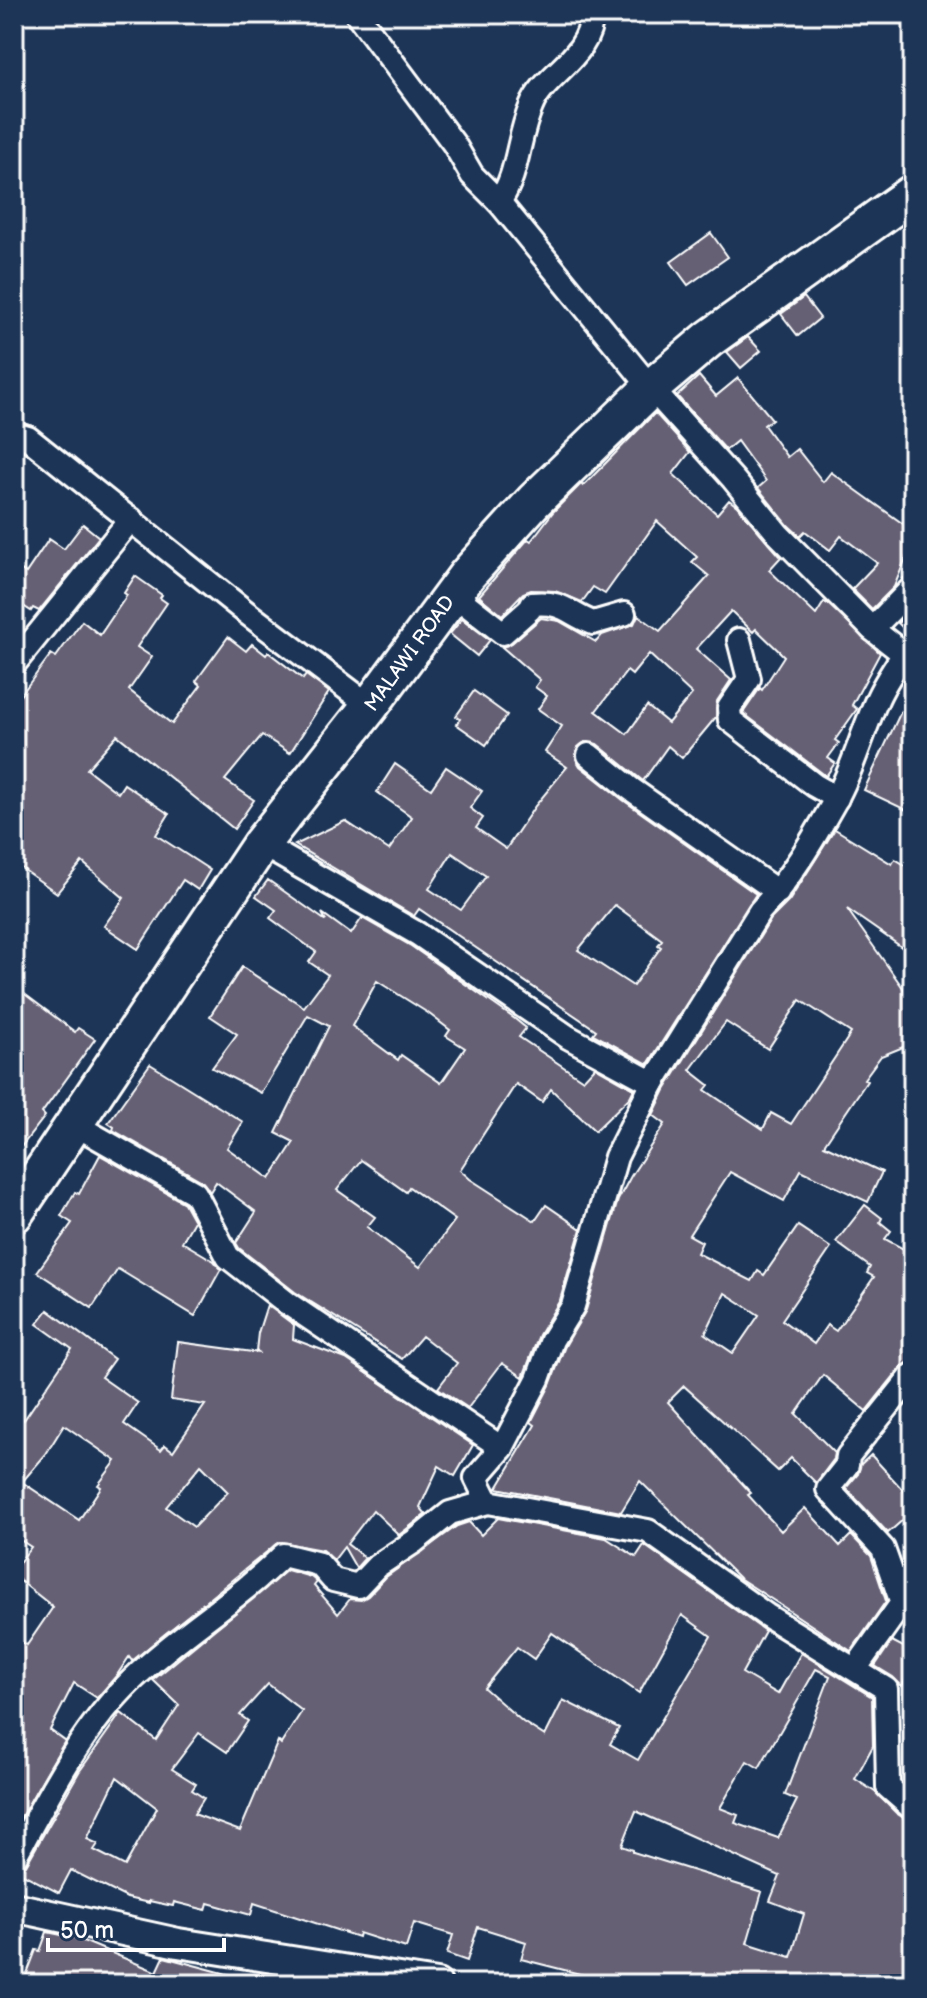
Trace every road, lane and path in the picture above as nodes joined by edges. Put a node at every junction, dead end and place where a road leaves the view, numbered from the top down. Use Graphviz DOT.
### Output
graph roads {
  1 [pos="357,14"];
  2 [pos="592,14"];
  3 [pos="913,193"];
  4 [pos="499,202"];
  5 [pos="651,388"];
  6 [pos="14,434"];
  7 [pos="131,519"];
  8 [pos="913,587"];
  9 [pos="452,593"];
  10 [pos="624,614"];
  11 [pos="872,629"];
  12 [pos="739,640"];
  13 [pos="908,656"];
  14 [pos="14,664"];
  15 [pos="370,706"];
  16 [pos="589,755"];
  17 [pos="837,798"];
  18 [pos="261,844"];
  19 [pos="778,892"];
  20 [pos="653,1083"];
  21 [pos="74,1124"];
  22 [pos="14,1214"];
  23 [pos="913,1375"];
  24 [pos="502,1448"];
  25 [pos="488,1502"];
  26 [pos="855,1669"];
  27 [pos="913,1809"];
  28 [pos="14,1858"];
  29 [pos="14,1907"];
  30 [pos="320,1975"];
  31 [pos="437,1984"];
  1 -- 4 [label="street"];
  2 -- 4 [label="street"];
  3 -- 5 [label="main road, MALAWI ROAD"];
  4 -- 5 [label="street"];
  5 -- 9 [label="main road, MALAWI ROAD"];
  5 -- 11 [label="street"];
  6 -- 7 [label="street"];
  7 -- 14 [label="street"];
  7 -- 15 [label="street"];
  8 -- 11 [label="street"];
  9 -- 10 [label="street"];
  9 -- 15 [label="main road, MALAWI ROAD"];
  11 -- 13 [label="street"];
  12 -- 17 [label="street"];
  13 -- 17 [label="street"];
  15 -- 18 [label="main road, MALAWI ROAD"];
  16 -- 19 [label="street"];
  17 -- 19 [label="street"];
  18 -- 20 [label="street"];
  18 -- 21 [label="main road, MALAWI ROAD"];
  19 -- 20 [label="street"];
  20 -- 24 [label="street"];
  21 -- 22 [label="main road, MALAWI ROAD"];
  21 -- 24 [label="street"];
  23 -- 26 [label="street"];
  24 -- 25 [label="street"];
  25 -- 26 [label="street"];
  25 -- 28 [label="street"];
  26 -- 27 [label="street"];
  29 -- 30 [label="street"];
  30 -- 31 [label="street"];
}
